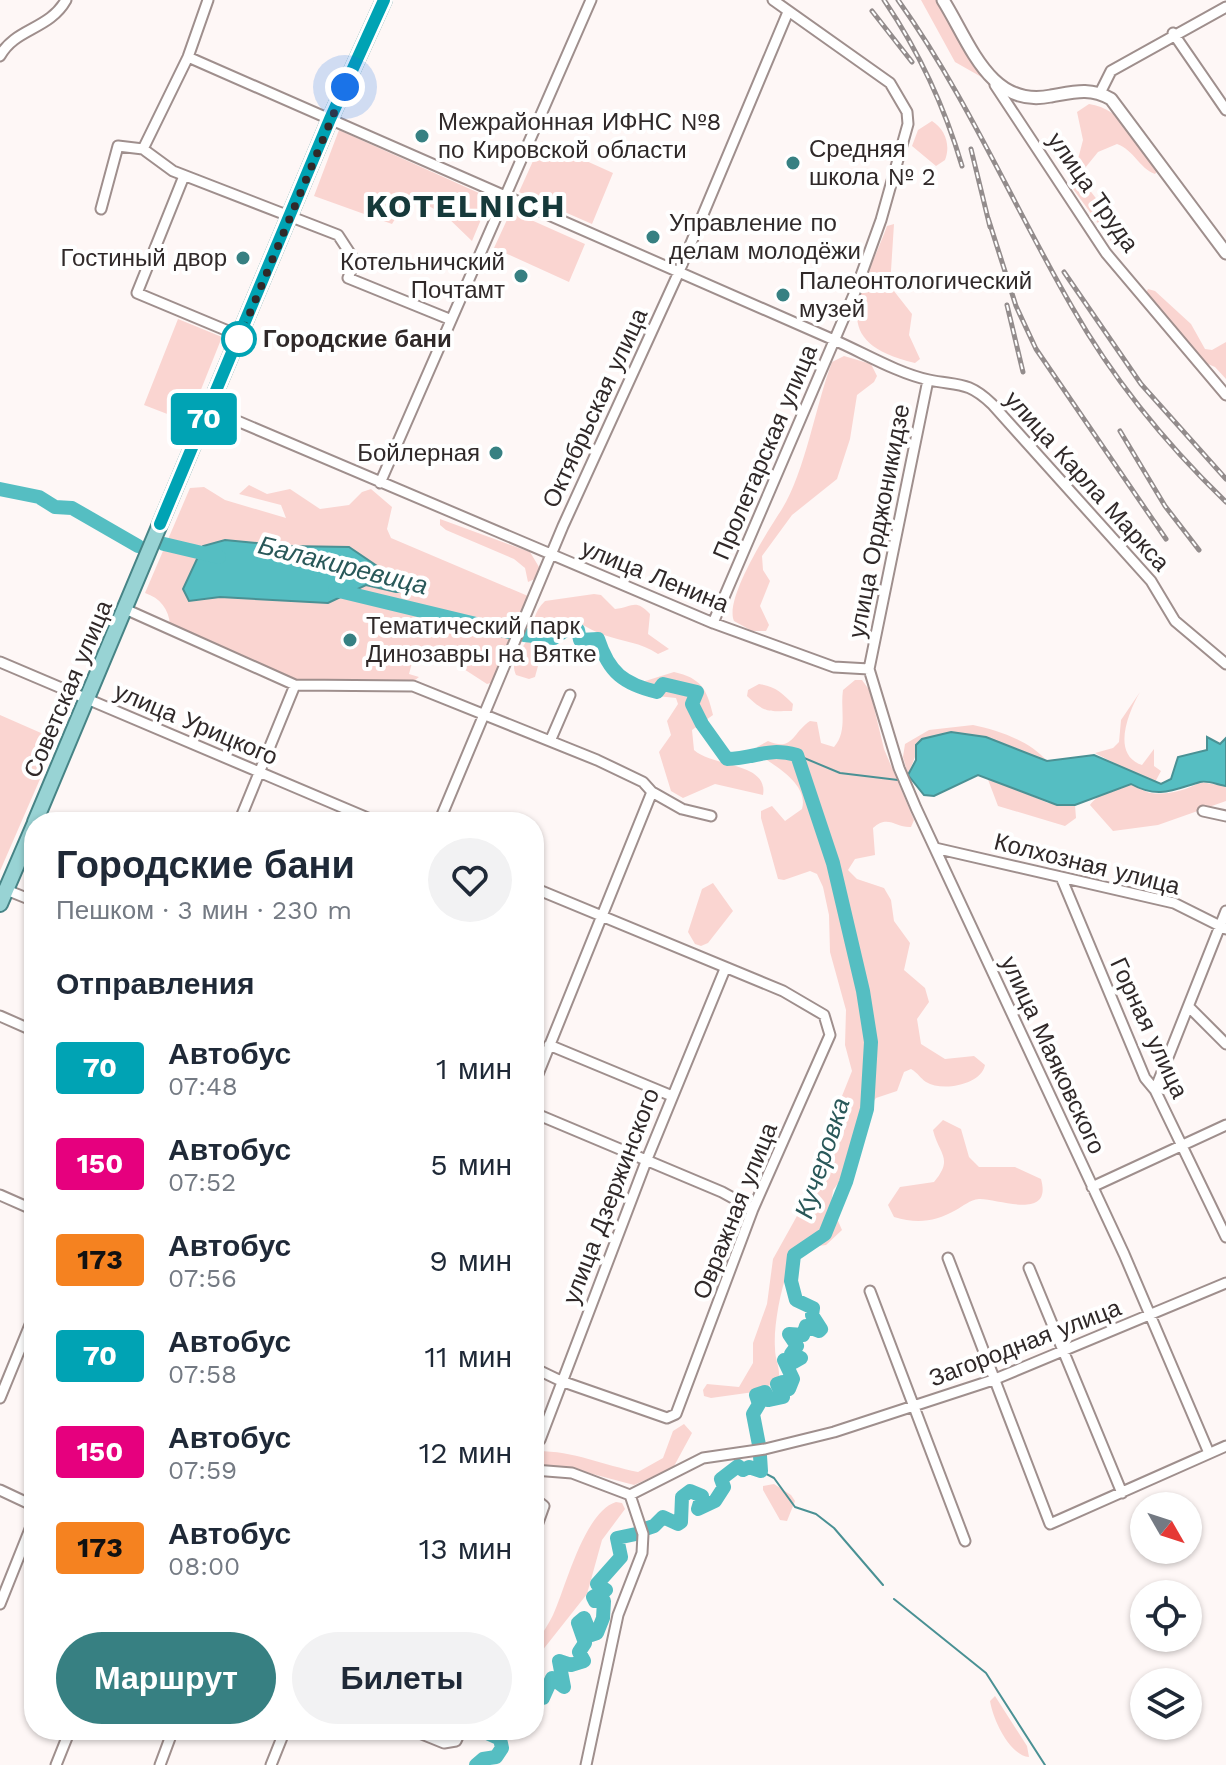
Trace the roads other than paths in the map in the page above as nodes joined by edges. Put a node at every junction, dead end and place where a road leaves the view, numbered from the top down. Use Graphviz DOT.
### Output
graph roads {
  1 [pos="66,0"];
  2 [pos="208,0"];
  3 [pos="384,0"];
  4 [pos="591,0"];
  5 [pos="773,0"];
  6 [pos="943,0"];
  7 [pos="1226,7"];
  8 [pos="788,12"];
  9 [pos="1173,33"];
  10 [pos="0,56"];
  11 [pos="188,57"];
  12 [pos="995,85"];
  13 [pos="1100,93"];
  14 [pos="1226,110"];
  15 [pos="330,119"];
  16 [pos="143,149"];
  17 [pos="184,176"];
  18 [pos="504,197"];
  19 [pos="101,209"];
  20 [pos="290,215"];
  21 [pos="1226,253"];
  22 [pos="678,274"];
  23 [pos="449,319"];
  24 [pos="240,336"];
  25 [pos="834,340"];
  26 [pos="928,380"];
  27 [pos="1226,395"];
  28 [pos="209,409"];
  29 [pos="380,483"];
  30 [pos="550,555"];
  31 [pos="125,609"];
  32 [pos="713,623"];
  33 [pos="0,662"];
  34 [pos="1226,664"];
  35 [pos="869,669"];
  36 [pos="295,685"];
  37 [pos="570,695"];
  38 [pos="88,700"];
  39 [pos="484,712"];
  40 [pos="551,739"];
  41 [pos="260,773"];
  42 [pos="652,792"];
  43 [pos="1203,811"];
  44 [pos="40,812"];
  45 [pos="243,812"];
  46 [pos="353,812"];
  47 [pos="443,812"];
  48 [pos="711,816"];
  49 [pos="1226,816"];
  50 [pos="24,846"];
  51 [pos="935,848"];
  52 [pos="1061,877"];
  53 [pos="3,889"];
  54 [pos="544,892"];
  55 [pos="24,897"];
  56 [pos="0,904"];
  57 [pos="1226,911"];
  58 [pos="602,916"];
  59 [pos="1223,927"];
  60 [pos="725,969"];
  61 [pos="1189,1007"];
  62 [pos="0,1016"];
  63 [pos="24,1027"];
  64 [pos="1226,1044"];
  65 [pos="549,1045"];
  66 [pos="544,1058"];
  67 [pos="1155,1090"];
  68 [pos="672,1096"];
  69 [pos="544,1117"];
  70 [pos="1226,1125"];
  71 [pos="1183,1145"];
  72 [pos="647,1159"];
  73 [pos="1092,1187"];
  74 [pos="0,1195"];
  75 [pos="24,1206"];
  76 [pos="753,1209"];
  77 [pos="1226,1237"];
  78 [pos="948,1258"];
  79 [pos="1029,1268"];
  80 [pos="1226,1283"];
  81 [pos="870,1291"];
  82 [pos="1151,1315"];
  83 [pos="24,1339"];
  84 [pos="1063,1350"];
  85 [pos="544,1373"];
  86 [pos="993,1380"];
  87 [pos="561,1381"];
  88 [pos="0,1398"];
  89 [pos="915,1407"];
  90 [pos="544,1429"];
  91 [pos="1226,1446"];
  92 [pos="1209,1453"];
  93 [pos="544,1471"];
  94 [pos="0,1490"];
  95 [pos="1122,1493"];
  96 [pos="630,1495"];
  97 [pos="24,1501"];
  98 [pos="965,1541"];
  99 [pos="24,1544"];
  100 [pos="0,1604"];
  101 [pos="66,1740"];
  102 [pos="169,1740"];
  103 [pos="281,1740"];
  104 [pos="437,1740"];
  105 [pos="456,1740"];
  106 [pos="56,1765"];
  107 [pos="160,1765"];
  108 [pos="271,1765"];
  109 [pos="586,1765"];
  1 -- 10 [label="street"];
  2 -- 11 [label="street"];
  3 -- 15 [label="main road"];
  4 -- 18 [label="street"];
  5 -- 8 [label="street"];
  6 -- 12 [label="street, улица Труда"];
  7 -- 9 [label="street"];
  8 -- 22 [label="street, Октябрьская улица"];
  8 -- 25 [label="street, Пролетарская улица"];
  9 -- 13 [label="street"];
  9 -- 14 [label="street"];
  11 -- 15 [label="street, улица Карла Маркса"];
  11 -- 16 [label="street"];
  12 -- 13 [label="street"];
  12 -- 27 [label="street, улица Труда"];
  13 -- 21 [label="street"];
  15 -- 18 [label="street, улица Карла Маркса"];
  15 -- 20 [label="main road"];
  16 -- 17 [label="street"];
  16 -- 19 [label="street"];
  17 -- 20 [label="street"];
  17 -- 24 [label="street"];
  18 -- 22 [label="street, улица Карла Маркса"];
  18 -- 23 [label="street"];
  20 -- 23 [label="street"];
  20 -- 24 [label="main road"];
  22 -- 25 [label="street, улица Карла Маркса"];
  22 -- 30 [label="street, Октябрьская улица"];
  23 -- 29 [label="street"];
  24 -- 28 [label="main road"];
  25 -- 26 [label="street, улица Карла Маркса"];
  25 -- 32 [label="street, Пролетарская улица"];
  26 -- 34 [label="street, улица Карла Маркса"];
  26 -- 35 [label="street, улица Орджоникидзе"];
  28 -- 29 [label="street, улица Ленина"];
  28 -- 31 [label="main road, Советская улица"];
  29 -- 30 [label="street, улица Ленина"];
  30 -- 32 [label="street, улица Ленина"];
  30 -- 39 [label="street, Октябрьская улица"];
  31 -- 36 [label="street"];
  31 -- 38 [label="main road, Советская улица"];
  32 -- 35 [label="street, улица Ленина"];
  33 -- 38 [label="street, улица Урицкого"];
  35 -- 51 [label="street, улица Маяковского"];
  36 -- 39 [label="street"];
  36 -- 41 [label="street"];
  37 -- 40 [label="street"];
  38 -- 41 [label="street, улица Урицкого"];
  38 -- 44 [label="main road, Советская улица"];
  39 -- 40 [label="street"];
  39 -- 47 [label="street, Октябрьская улица"];
  40 -- 42 [label="street"];
  41 -- 45 [label="street"];
  41 -- 46 [label="street, улица Урицкого"];
  42 -- 48 [label="street"];
  42 -- 58 [label="street"];
  43 -- 49 [label="street"];
  50 -- 53 [label="main road, Советская улица"];
  51 -- 52 [label="street, Колхозная улица"];
  51 -- 73 [label="street, улица Маяковского"];
  52 -- 59 [label="street, Колхозная улица"];
  52 -- 67 [label="street, Горная улица"];
  53 -- 55 [label="street"];
  53 -- 56 [label="main road, Советская улица"];
  54 -- 58 [label="street"];
  57 -- 59 [label="street"];
  58 -- 60 [label="street"];
  58 -- 65 [label="street"];
  59 -- 61 [label="street"];
  60 -- 68 [label="street, улица Дзержинского"];
  60 -- 76 [label="street, Овражная улица"];
  61 -- 64 [label="street"];
  61 -- 67 [label="street"];
  62 -- 63 [label="street"];
  65 -- 66 [label="street"];
  65 -- 68 [label="street"];
  67 -- 71 [label="street, Горная улица"];
  68 -- 72 [label="street, улица Дзержинского"];
  69 -- 72 [label="street"];
  70 -- 71 [label="street"];
  71 -- 73 [label="street"];
  71 -- 77 [label="street, Горная улица"];
  72 -- 76 [label="street"];
  72 -- 87 [label="street, улица Дзержинского"];
  73 -- 82 [label="street, улица Маяковского"];
  74 -- 75 [label="street"];
  76 -- 87 [label="street, Овражная улица"];
  78 -- 86 [label="street"];
  79 -- 84 [label="street"];
  80 -- 82 [label="street, Загородная улица"];
  81 -- 89 [label="street"];
  82 -- 84 [label="street, Загородная улица"];
  82 -- 92 [label="street, улица Маяковского"];
  83 -- 88 [label="street"];
  84 -- 86 [label="street, Загородная улица"];
  84 -- 95 [label="street"];
  85 -- 87 [label="street"];
  86 -- 89 [label="street, Загородная улица"];
  86 -- 95 [label="street"];
  87 -- 90 [label="street, улица Дзержинского"];
  89 -- 96 [label="street, Загородная улица"];
  89 -- 98 [label="street"];
  91 -- 92 [label="street"];
  92 -- 95 [label="street"];
  93 -- 96 [label="street"];
  94 -- 97 [label="street"];
  96 -- 109 [label="street"];
  99 -- 100 [label="street"];
  101 -- 106 [label="street"];
  102 -- 107 [label="street"];
  103 -- 108 [label="street"];
  104 -- 105 [label="street"];
}
